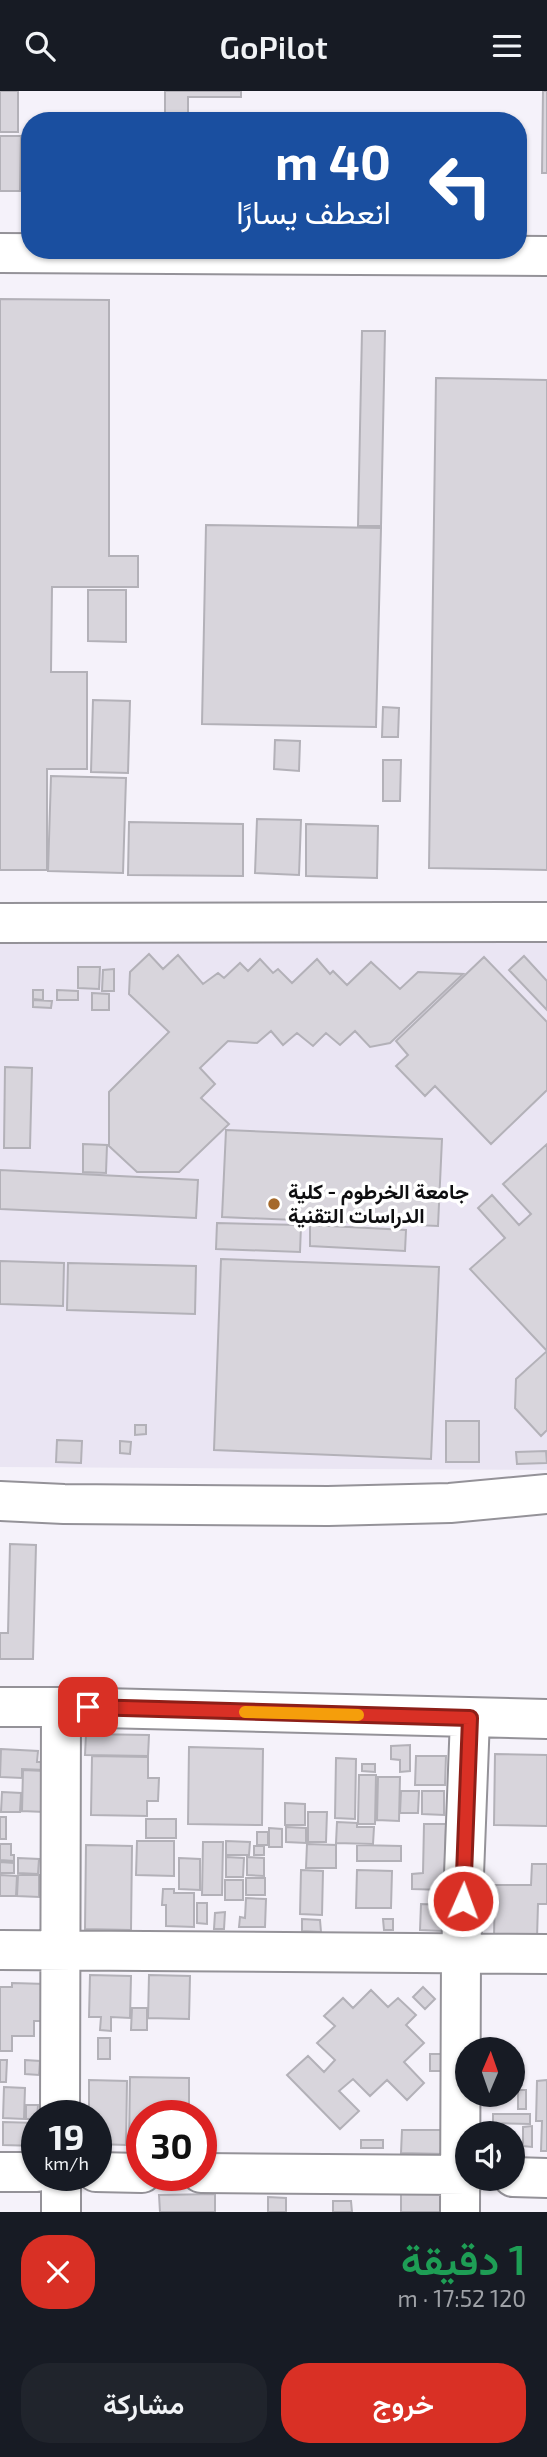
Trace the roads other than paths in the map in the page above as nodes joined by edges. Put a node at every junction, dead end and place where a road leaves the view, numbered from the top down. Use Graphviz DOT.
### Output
graph roads {
  1 [pos="0,253"];
  2 [pos="21,253"];
  3 [pos="527,256"];
  4 [pos="547,256"];
  5 [pos="547,922"];
  6 [pos="0,923"];
  7 [pos="547,1494"];
  8 [pos="0,1501"];
  9 [pos="0,1707"];
  10 [pos="61,1707"];
  11 [pos="470,1718"];
  12 [pos="547,1719"];
  13 [pos="0,1950"];
  14 [pos="60,1951"];
  15 [pos="461,1953"];
  16 [pos="547,1954"];
  17 [pos="60,2100"];
  18 [pos="462,2121"];
  19 [pos="0,2172"];
  20 [pos="21,2172"];
  21 [pos="217,2174"];
  22 [pos="525,2177"];
  23 [pos="547,2178"];
  24 [pos="455,2188"];
  25 [pos="61,2191"];
  26 [pos="61,2212"];
  1 -- 2 [label="street"];
  3 -- 4 [label="street"];
  5 -- 6 [label="street"];
  7 -- 8 [label="street"];
  9 -- 10 [label="street"];
  10 -- 11 [label="street"];
  10 -- 14 [label="street"];
  11 -- 12 [label="street"];
  11 -- 15 [label="street"];
  13 -- 14 [label="street"];
  14 -- 15 [label="street"];
  14 -- 17 [label="street"];
  15 -- 16 [label="street"];
  15 -- 18 [label="street"];
  19 -- 20 [label="street"];
  21 -- 24 [label="street"];
  22 -- 23 [label="street"];
  25 -- 26 [label="street"];
}
